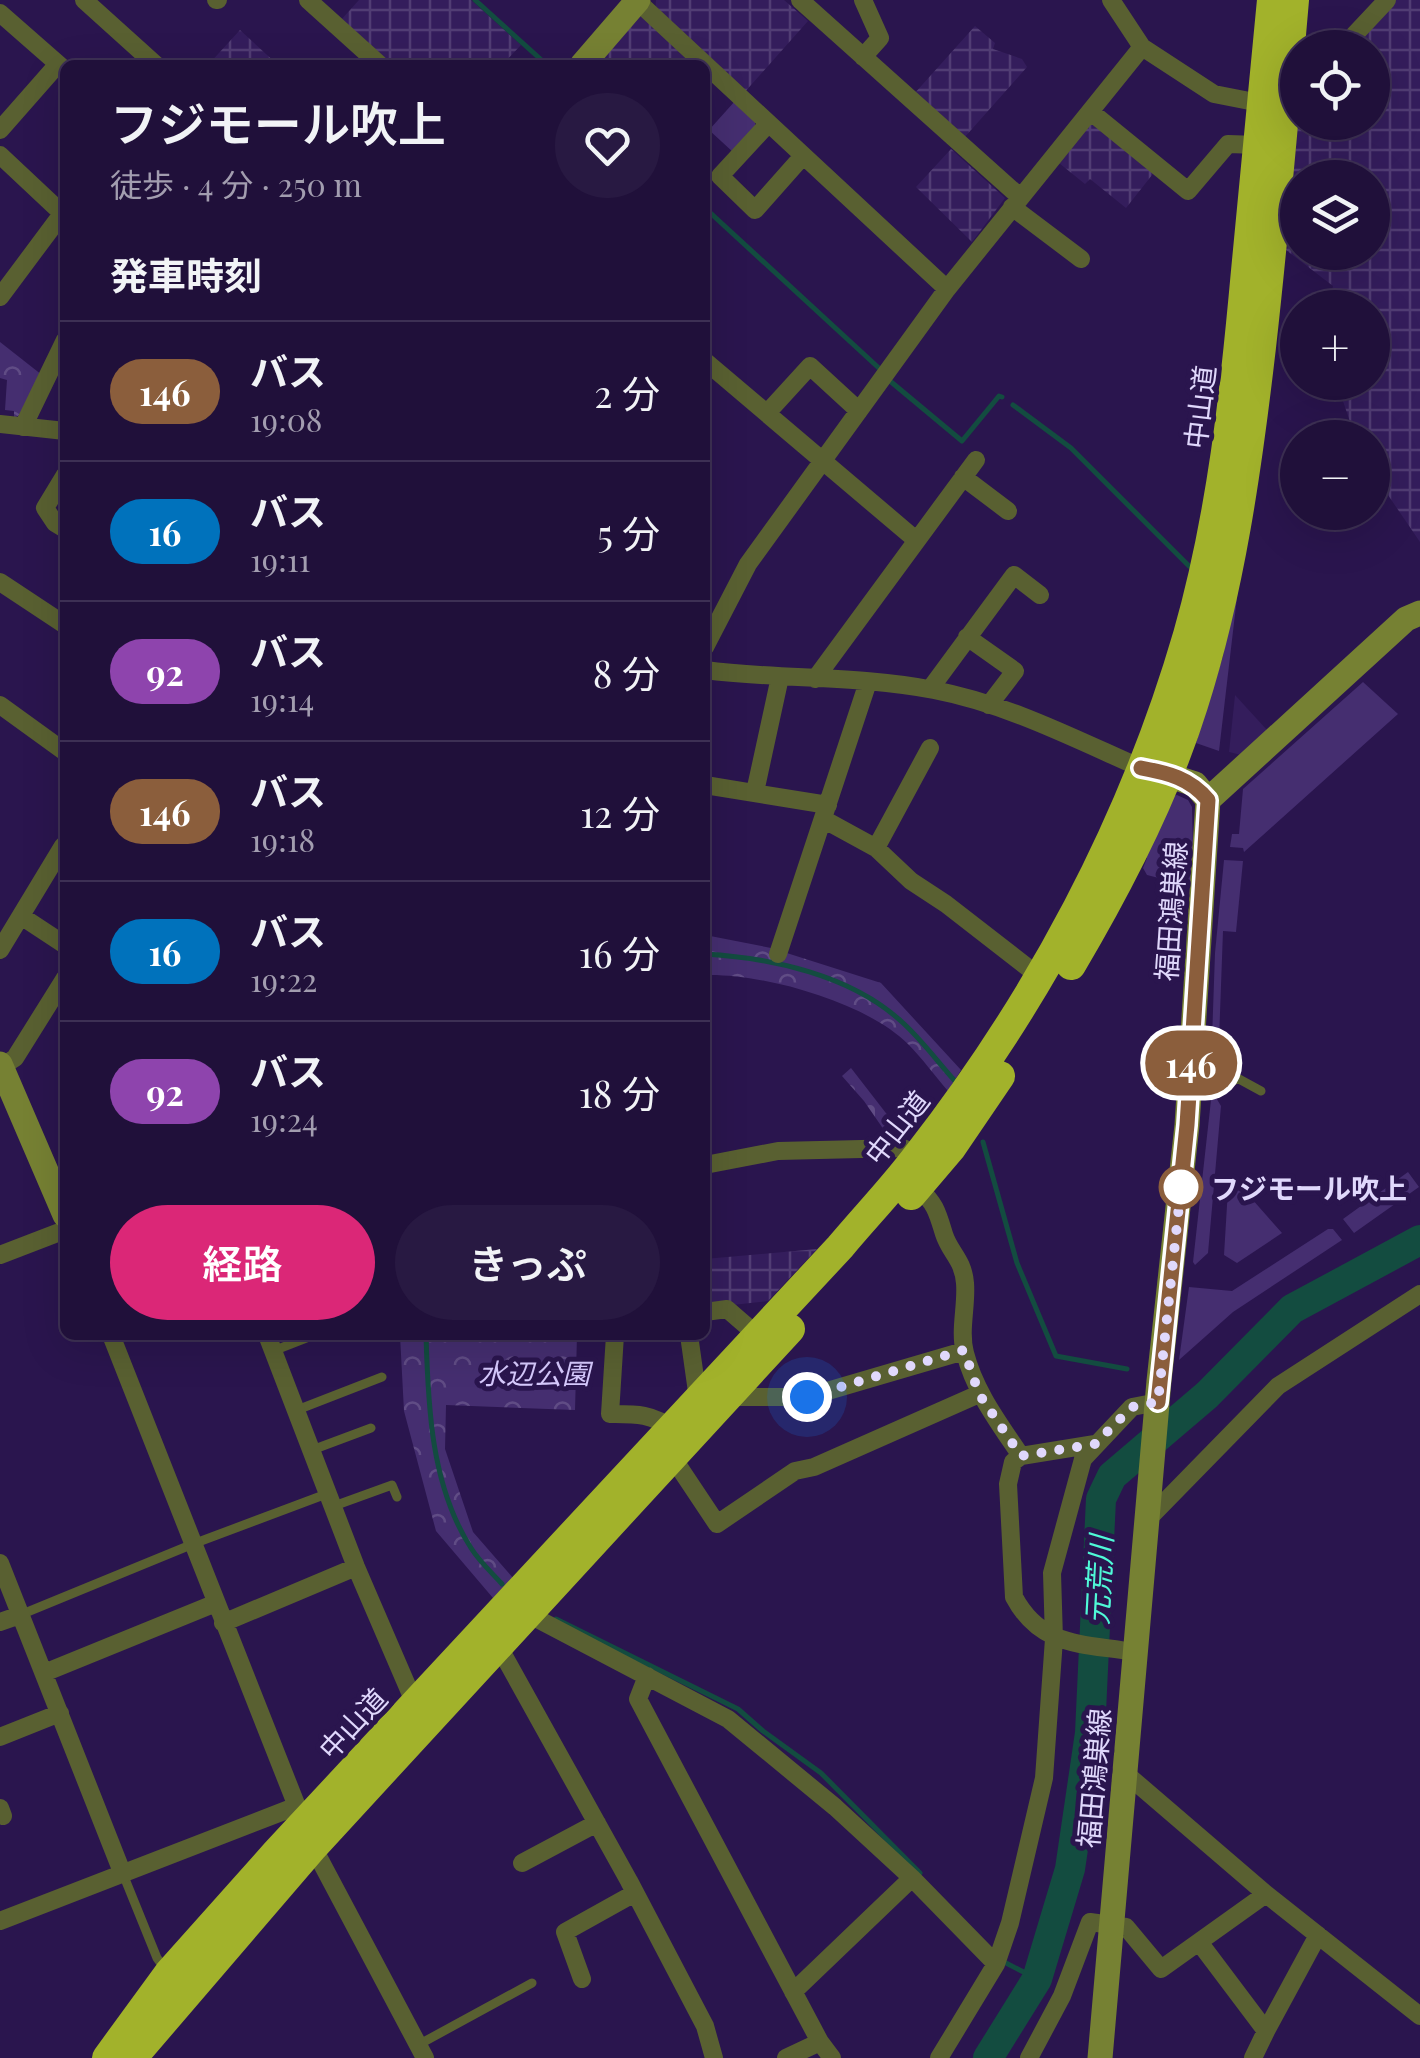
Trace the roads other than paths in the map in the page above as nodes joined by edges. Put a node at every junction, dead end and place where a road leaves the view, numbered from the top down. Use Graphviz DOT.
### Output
graph roads {
  1 [pos="84,0"];
  2 [pos="308,0"];
  3 [pos="637,0"];
  4 [pos="800,0"];
  5 [pos="863,0"];
  6 [pos="1110,0"];
  7 [pos="1272,0"];
  8 [pos="1294,0"];
  9 [pos="1386,0"];
  10 [pos="0,13"];
  11 [pos="1294,30"];
  12 [pos="1358,30"];
  13 [pos="1142,47"];
  14 [pos="864,57"];
  15 [pos="359,58"];
  16 [pos="150,60"];
  17 [pos="586,60"];
  18 [pos="700,60"];
  19 [pos="60,65"];
  20 [pos="60,69"];
  21 [pos="710,69"];
  22 [pos="1280,95"];
  23 [pos="1274,105"];
  24 [pos="1091,112"];
  25 [pos="768,124"];
  26 [pos="0,130"];
  27 [pos="1258,145"];
  28 [pos="0,155"];
  29 [pos="802,157"];
  30 [pos="1016,202"];
  31 [pos="60,211"];
  32 [pos="60,220"];
  33 [pos="1081,260"];
  34 [pos="947,289"];
  35 [pos="0,297"];
  36 [pos="60,350"];
  37 [pos="710,364"];
  38 [pos="859,411"];
  39 [pos="768,412"];
  40 [pos="0,424"];
  41 [pos="23,427"];
  42 [pos="60,430"];
  43 [pos="976,460"];
  44 [pos="823,461"];
  45 [pos="962,478"];
  46 [pos="60,483"];
  47 [pos="1008,511"];
  48 [pos="60,525"];
  49 [pos="916,540"];
  50 [pos="0,582"];
  51 [pos="1040,595"];
  52 [pos="1420,613"];
  53 [pos="60,622"];
  54 [pos="710,637"];
  55 [pos="966,637"];
  56 [pos="710,670"];
  57 [pos="780,677"];
  58 [pos="815,679"];
  59 [pos="868,682"];
  60 [pos="930,690"];
  61 [pos="989,704"];
  62 [pos="0,705"];
  63 [pos="60,748"];
  64 [pos="930,748"];
  65 [pos="1154,771"];
  66 [pos="710,786"];
  67 [pos="755,792"];
  68 [pos="1208,800"];
  69 [pos="826,812"];
  70 [pos="876,848"];
  71 [pos="60,851"];
  72 [pos="21,916"];
  73 [pos="60,942"];
  74 [pos="0,950"];
  75 [pos="778,954"];
  76 [pos="1040,977"];
  77 [pos="60,986"];
  78 [pos="1,1065"];
  79 [pos="1190,1080"];
  80 [pos="1262,1091"];
  81 [pos="918,1156"];
  82 [pos="710,1164"];
  83 [pos="918,1188"];
  84 [pos="60,1203"];
  85 [pos="60,1232"];
  86 [pos="0,1255"];
  87 [pos="1420,1294"];
  88 [pos="710,1312"];
  89 [pos="757,1335"];
  90 [pos="113,1340"];
  91 [pos="615,1340"];
  92 [pos="691,1340"];
  93 [pos="270,1343"];
  94 [pos="964,1350"];
  95 [pos="382,1377"];
  96 [pos="979,1394"];
  97 [pos="729,1397"];
  98 [pos="698,1400"];
  99 [pos="1158,1402"];
  100 [pos="297,1410"];
  101 [pos="372,1428"];
  102 [pos="672,1444"];
  103 [pos="1095,1444"];
  104 [pos="312,1450"];
  105 [pos="1021,1456"];
  106 [pos="397,1497"];
  107 [pos="332,1500"];
  108 [pos="1148,1512"];
  109 [pos="193,1544"];
  110 [pos="0,1562"];
  111 [pos="356,1568"];
  112 [pos="216,1603"];
  113 [pos="528,1614"];
  114 [pos="20,1615"];
  115 [pos="0,1622"];
  116 [pos="224,1622"];
  117 [pos="1059,1640"];
  118 [pos="498,1647"];
  119 [pos="1126,1650"];
  120 [pos="44,1673"];
  121 [pos="647,1676"];
  122 [pos="414,1704"];
  123 [pos="60,1713"];
  124 [pos="0,1738"];
  125 [pos="1124,1773"];
  126 [pos="597,1823"];
  127 [pos="304,1826"];
  128 [pos="522,1863"];
  129 [pos="122,1872"];
  130 [pos="912,1878"];
  131 [pos="635,1893"];
  132 [pos="1266,1894"];
  133 [pos="0,1921"];
  134 [pos="1111,1924"];
  135 [pos="1318,1934"];
  136 [pos="1199,1942"];
  137 [pos="996,1964"];
  138 [pos="169,1973"];
  139 [pos="582,1979"];
  140 [pos="532,1984"];
  141 [pos="794,1992"];
  142 [pos="1420,2016"];
  143 [pos="1266,2031"];
  144 [pos="820,2042"];
  145 [pos="422,2052"];
  146 [pos="107,2058"];
  147 [pos="132,2058"];
  148 [pos="714,2058"];
  149 [pos="786,2058"];
  150 [pos="832,2058"];
  151 [pos="939,2058"];
  152 [pos="1029,2058"];
  153 [pos="1100,2058"];
  154 [pos="1253,2058"];
  1 -- 16 [label="street"];
  2 -- 15 [label="street"];
  3 -- 17 [label="main road"];
  3 -- 18 [label="street"];
  4 -- 14 [label="street"];
  5 -- 14 [label="street"];
  6 -- 13 [label="street"];
  7 -- 23 [label="highway, 中山道"];
  8 -- 11 [label="highway, 中山道"];
  9 -- 12 [label="street"];
  10 -- 19 [label="street"];
  13 -- 23 [label="street"];
  13 -- 24 [label="street"];
  14 -- 30 [label="street"];
  20 -- 26 [label="street"];
  21 -- 25 [label="street"];
  22 -- 23 [label="highway, 中山道"];
  23 -- 27 [label="highway, 中山道"];
  23 -- 65 [label="highway, 中山道"];
  24 -- 27 [label="street"];
  24 -- 30 [label="street"];
  25 -- 29 [label="street"];
  25 -- 29 [label="street"];
  27 -- 65 [label="highway, 中山道"];
  28 -- 31 [label="street"];
  29 -- 34 [label="street"];
  30 -- 33 [label="street"];
  30 -- 34 [label="street"];
  32 -- 35 [label="street"];
  34 -- 38 [label="street"];
  36 -- 41 [label="street"];
  37 -- 39 [label="street"];
  38 -- 39 [label="street"];
  38 -- 44 [label="street"];
  39 -- 44 [label="street"];
  40 -- 41 [label="street"];
  41 -- 42 [label="street"];
  43 -- 45 [label="street"];
  44 -- 49 [label="street"];
  44 -- 54 [label="street"];
  45 -- 47 [label="street"];
  45 -- 49 [label="street"];
  46 -- 48 [label="street"];
  49 -- 58 [label="street"];
  50 -- 53 [label="street"];
  51 -- 55 [label="street"];
  52 -- 68 [label="main road"];
  55 -- 60 [label="street"];
  55 -- 61 [label="street"];
  56 -- 57 [label="street"];
  57 -- 58 [label="street"];
  57 -- 67 [label="street"];
  58 -- 59 [label="street"];
  59 -- 60 [label="street"];
  59 -- 69 [label="street"];
  60 -- 61 [label="street"];
  61 -- 65 [label="street"];
  62 -- 63 [label="street"];
  64 -- 70 [label="street"];
  65 -- 68 [label="main road"];
  65 -- 76 [label="highway, 中山道"];
  65 -- 83 [label="highway, 中山道"];
  66 -- 67 [label="street"];
  67 -- 69 [label="street"];
  68 -- 79 [label="main road, 福田鴻巣線"];
  69 -- 70 [label="street"];
  69 -- 75 [label="street"];
  70 -- 76 [label="street"];
  71 -- 72 [label="street"];
  72 -- 73 [label="street"];
  72 -- 74 [label="street"];
  76 -- 81 [label="highway, 中山道"];
  77 -- 78 [label="street"];
  78 -- 84 [label="main road"];
  79 -- 80 [label="lane"];
  79 -- 99 [label="main road, 福田鴻巣線"];
  81 -- 82 [label="street"];
  81 -- 89 [label="highway, 中山道"];
  83 -- 94 [label="street"];
  83 -- 97 [label="highway, 中山道"];
  85 -- 86 [label="street"];
  87 -- 108 [label="street"];
  88 -- 89 [label="street"];
  89 -- 98 [label="highway, 中山道"];
  90 -- 109 [label="street"];
  91 -- 102 [label="street"];
  92 -- 98 [label="street"];
  93 -- 100 [label="street"];
  94 -- 96 [label="street"];
  94 -- 97 [label="street"];
  95 -- 100 [label="lane"];
  96 -- 102 [label="street"];
  96 -- 105 [label="street"];
  97 -- 102 [label="highway, 中山道"];
  98 -- 102 [label="highway, 中山道"];
  99 -- 103 [label="street"];
  99 -- 108 [label="main road, 福田鴻巣線"];
  100 -- 104 [label="street"];
  101 -- 104 [label="lane"];
  102 -- 113 [label="highway, 中山道"];
  102 -- 122 [label="highway, 中山道"];
  103 -- 105 [label="street"];
  103 -- 117 [label="street"];
  104 -- 107 [label="street"];
  105 -- 117 [label="street"];
  106 -- 107 [label="lane"];
  107 -- 109 [label="lane"];
  107 -- 111 [label="street"];
  108 -- 119 [label="main road, 福田鴻巣線"];
  109 -- 112 [label="street"];
  109 -- 114 [label="lane"];
  110 -- 114 [label="street"];
  111 -- 116 [label="street"];
  111 -- 122 [label="street"];
  112 -- 116 [label="street"];
  112 -- 120 [label="street"];
  113 -- 118 [label="highway, 中山道"];
  113 -- 121 [label="street"];
  114 -- 115 [label="street"];
  114 -- 120 [label="street"];
  116 -- 127 [label="street"];
  117 -- 119 [label="street"];
  117 -- 137 [label="street"];
  118 -- 126 [label="street"];
  118 -- 127 [label="highway, 中山道"];
  119 -- 125 [label="main road, 福田鴻巣線"];
  120 -- 123 [label="street"];
  121 -- 130 [label="street"];
  121 -- 141 [label="street"];
  122 -- 127 [label="highway, 中山道"];
  123 -- 124 [label="street"];
  123 -- 129 [label="street"];
  125 -- 132 [label="street"];
  125 -- 134 [label="main road, 福田鴻巣線"];
  126 -- 128 [label="street"];
  126 -- 131 [label="street"];
  127 -- 129 [label="street"];
  127 -- 138 [label="highway, 中山道"];
  127 -- 145 [label="street"];
  127 -- 147 [label="highway, 中山道"];
  129 -- 133 [label="street"];
  129 -- 138 [label="lane"];
  130 -- 137 [label="street"];
  130 -- 141 [label="street"];
  131 -- 139 [label="street"];
  131 -- 148 [label="street"];
  132 -- 135 [label="street"];
  132 -- 136 [label="street"];
  134 -- 136 [label="street"];
  134 -- 152 [label="street"];
  134 -- 153 [label="main road, 福田鴻巣線"];
  135 -- 142 [label="street"];
  135 -- 143 [label="street"];
  136 -- 143 [label="street"];
  137 -- 151 [label="street"];
  138 -- 146 [label="highway, 中山道"];
  140 -- 145 [label="lane"];
  141 -- 144 [label="street"];
  143 -- 154 [label="street"];
  144 -- 149 [label="street"];
  144 -- 150 [label="street"];
}
